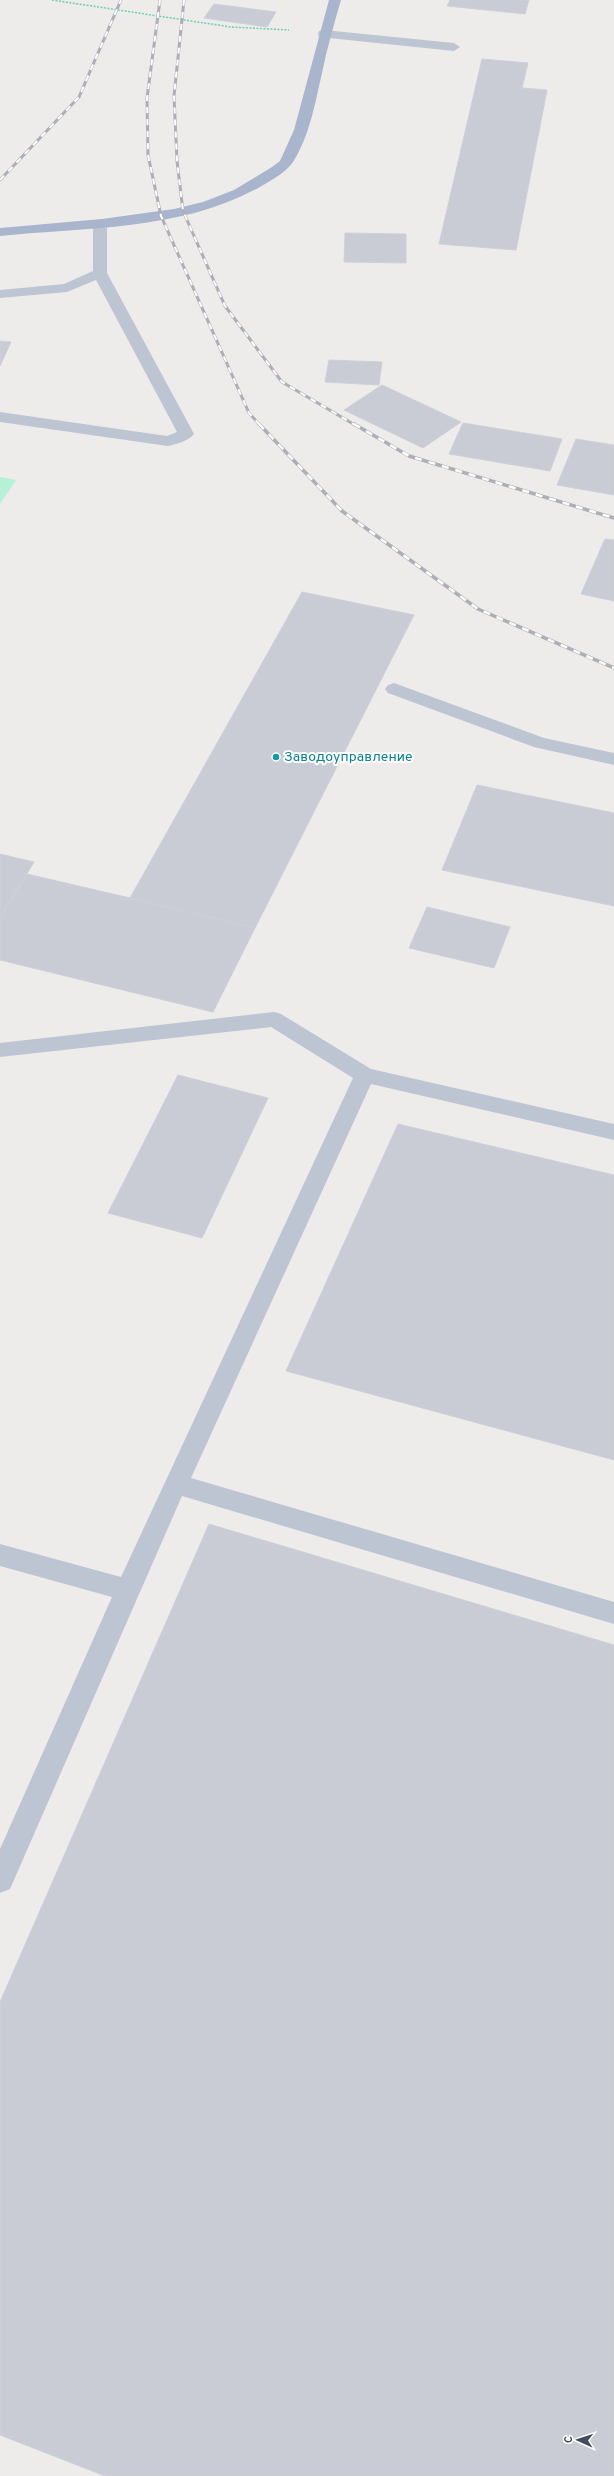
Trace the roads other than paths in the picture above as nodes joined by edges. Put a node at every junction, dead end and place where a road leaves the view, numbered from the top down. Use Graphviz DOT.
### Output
graph roads {
  1 [pos="335,0"];
  2 [pos="325,33"];
  3 [pos="454,47"];
  4 [pos="100,225"];
  5 [pos="0,232"];
  6 [pos="100,273"];
  7 [pos="0,294"];
  8 [pos="0,417"];
  9 [pos="394,689"];
  10 [pos="614,759"];
  11 [pos="0,1050"];
  12 [pos="365,1075"];
  13 [pos="614,1132"];
  14 [pos="176,1484"];
  15 [pos="0,1555"];
  16 [pos="128,1590"];
  17 [pos="614,1613"];
  18 [pos="0,1880"];
  1 -- 2 [label="main road"];
  2 -- 3 [label="lane"];
  2 -- 4 [label="main road"];
  4 -- 5 [label="main road"];
  4 -- 6 [label="lane"];
  6 -- 7 [label="lane"];
  6 -- 8 [label="lane"];
  9 -- 10 [label="lane"];
  11 -- 12 [label="lane"];
  12 -- 13 [label="lane"];
  12 -- 14 [label="lane"];
  14 -- 16 [label="lane"];
  14 -- 17 [label="lane"];
  15 -- 16 [label="lane"];
  16 -- 18 [label="lane"];
}
